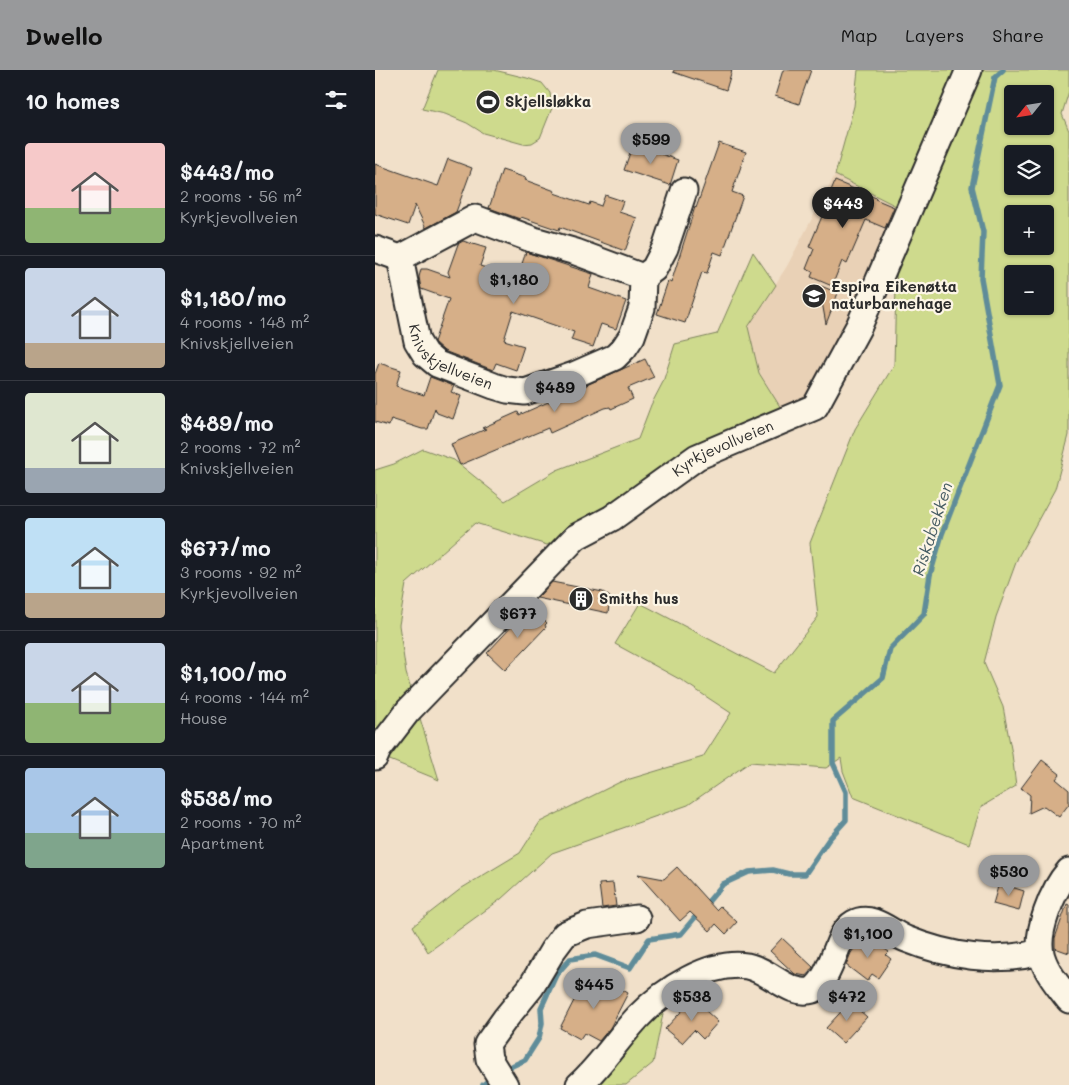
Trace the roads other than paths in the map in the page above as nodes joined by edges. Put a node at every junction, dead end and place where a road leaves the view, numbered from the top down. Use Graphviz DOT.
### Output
graph roads {
  1 [pos="969,70"];
  2 [pos="684,191"];
  3 [pos="375,249"];
  4 [pos="401,258"];
  5 [pos="643,277"];
  6 [pos="375,757"];
  7 [pos="1069,871"];
  8 [pos="637,918"];
  9 [pos="1040,952"];
  10 [pos="1069,1000"];
  11 [pos="505,1085"];
  12 [pos="579,1085"];
  1 -- 6 [label="street, Kyrkjevollveien"];
  2 -- 5 [label="street"];
  3 -- 4 [label="street"];
  4 -- 5 [label="street"];
  4 -- 5 [label="street, Knivskjellveien"];
  7 -- 9 [label="street"];
  8 -- 11 [label="street"];
  9 -- 10 [label="street"];
  9 -- 12 [label="street"];
}
